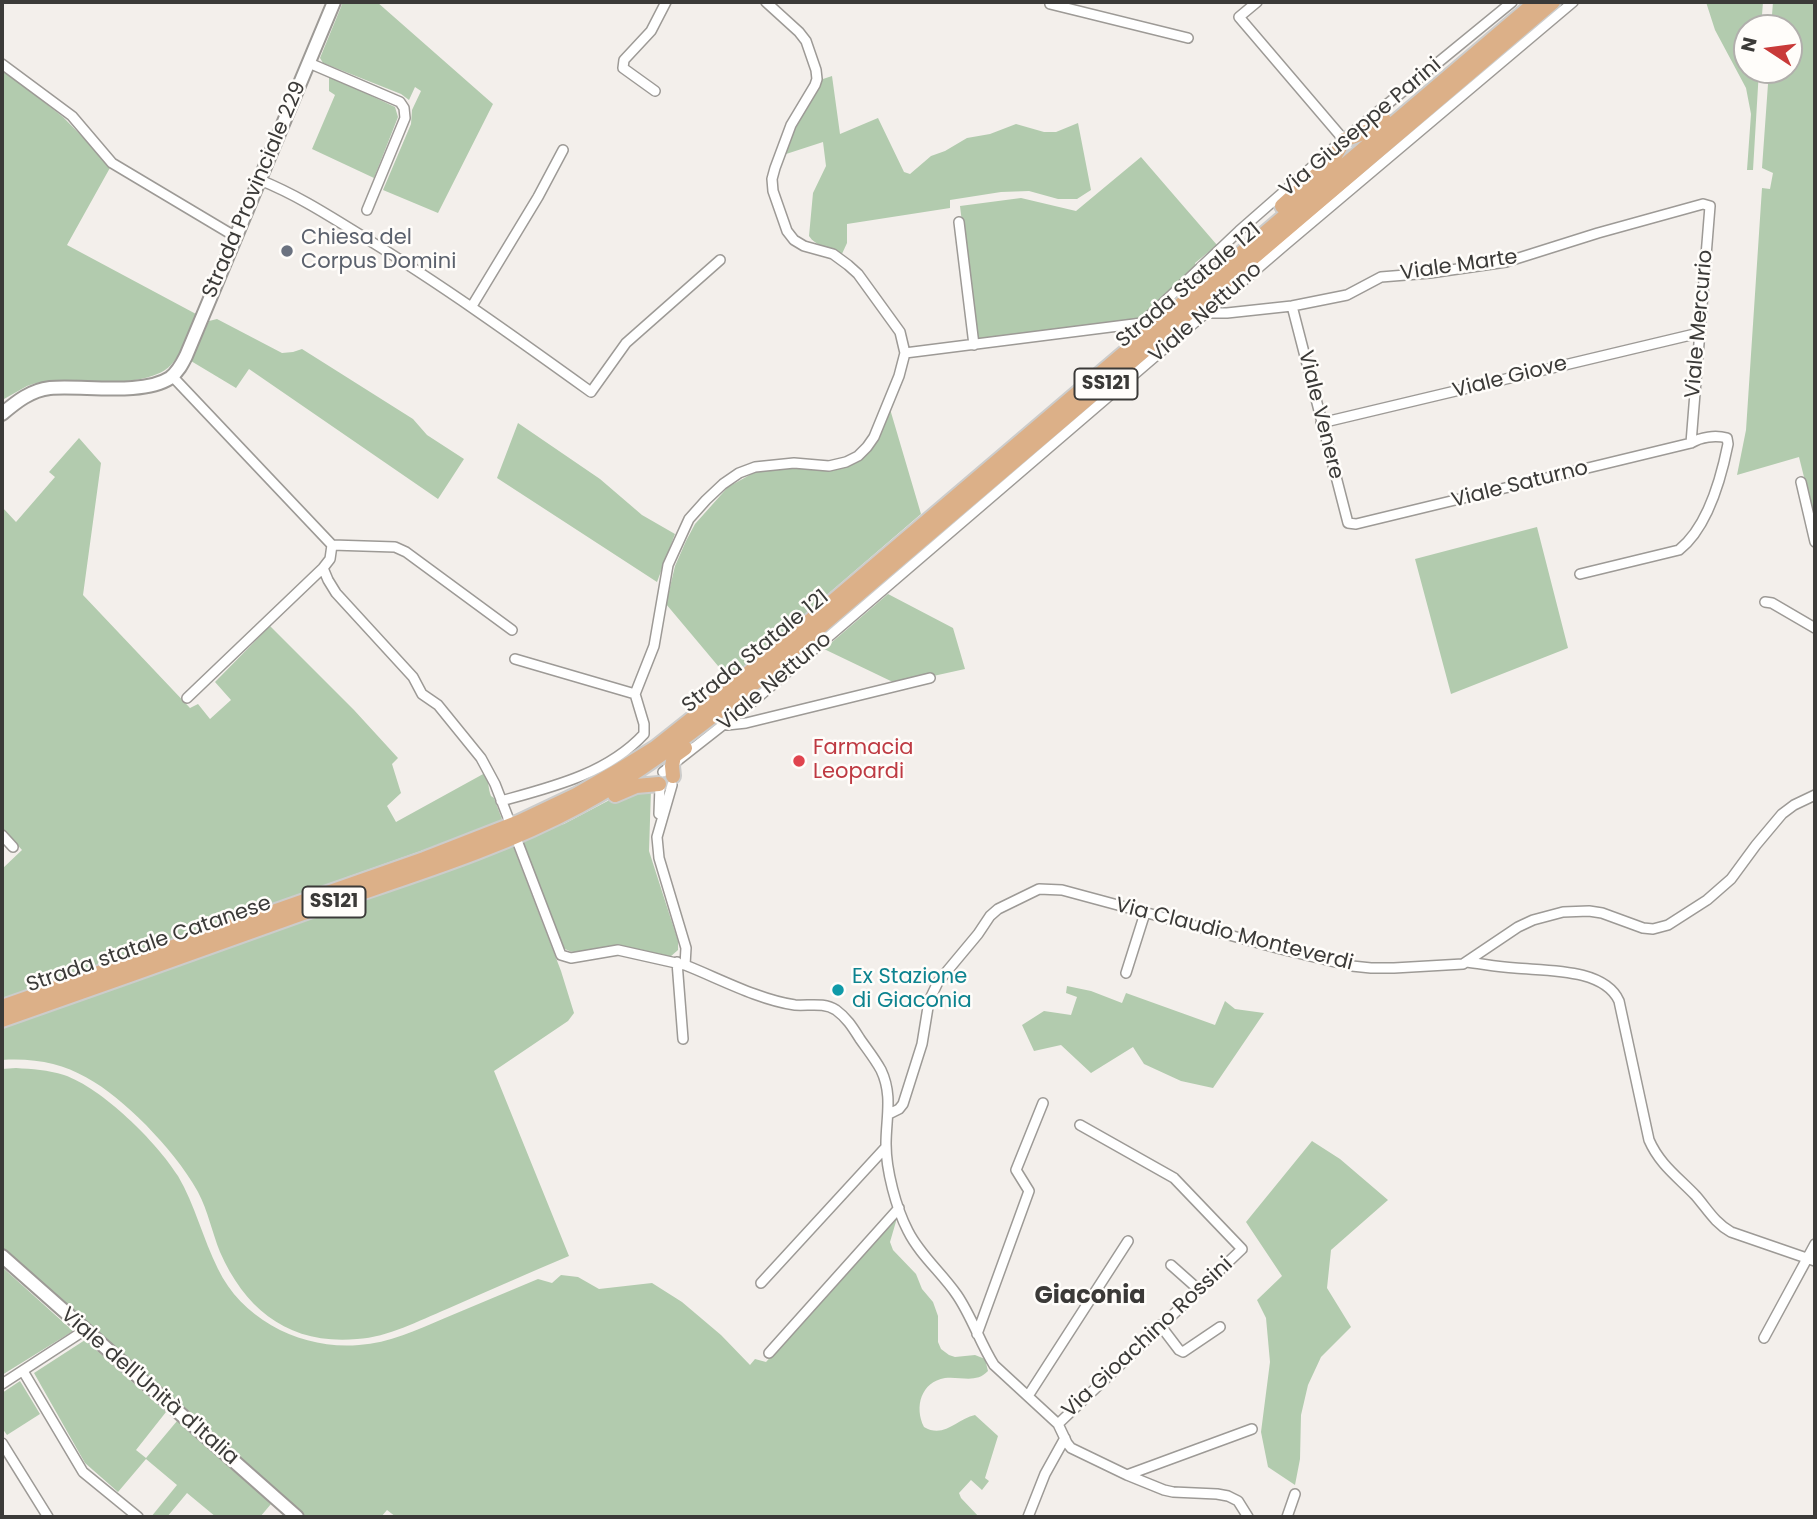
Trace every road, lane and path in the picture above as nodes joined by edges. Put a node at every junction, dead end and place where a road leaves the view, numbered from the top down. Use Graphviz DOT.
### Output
graph roads {
  1 [pos="666,2"];
  2 [pos="766,2"];
  3 [pos="1051,2"];
  4 [pos="1257,2"];
  5 [pos="1512,2"];
  6 [pos="1536,2"];
  7 [pos="1553,2"];
  8 [pos="1573,2"];
  9 [pos="330,3"];
  10 [pos="1188,38"];
  11 [pos="309,63"];
  12 [pos="2,64"];
  13 [pos="1440,83"];
  14 [pos="655,92"];
  15 [pos="1344,140"];
  16 [pos="563,149"];
  17 [pos="260,180"];
  18 [pos="1710,205"];
  19 [pos="367,211"];
  20 [pos="959,222"];
  21 [pos="236,237"];
  22 [pos="1234,259"];
  23 [pos="720,260"];
  24 [pos="472,306"];
  25 [pos="1292,306"];
  26 [pos="1206,313"];
  27 [pos="1699,332"];
  28 [pos="974,345"];
  29 [pos="905,353"];
  30 [pos="172,376"];
  31 [pos="2,414"];
  32 [pos="1321,423"];
  33 [pos="1691,443"];
  34 [pos="1801,482"];
  35 [pos="1348,523"];
  36 [pos="1815,542"];
  37 [pos="332,545"];
  38 [pos="323,568"];
  39 [pos="1580,574"];
  40 [pos="1765,602"];
  41 [pos="1815,628"];
  42 [pos="512,629"];
  43 [pos="514,659"];
  44 [pos="930,678"];
  45 [pos="635,694"];
  46 [pos="187,698"];
  47 [pos="725,725"];
  48 [pos="666,772"];
  49 [pos="1815,795"];
  50 [pos="501,801"];
  51 [pos="509,820"];
  52 [pos="552,820"];
  53 [pos="2,835"];
  54 [pos="517,843"];
  55 [pos="13,847"];
  56 [pos="1145,913"];
  57 [pos="1467,962"];
  58 [pos="681,963"];
  59 [pos="1126,973"];
  60 [pos="2,1007"];
  61 [pos="2,1020"];
  62 [pos="683,1039"];
  63 [pos="1043,1103"];
  64 [pos="889,1114"];
  65 [pos="1080,1125"];
  66 [pos="886,1147"];
  67 [pos="899,1208"];
  68 [pos="1128,1241"];
  69 [pos="1815,1244"];
  70 [pos="2,1256"];
  71 [pos="1811,1260"];
  72 [pos="1171,1265"];
  73 [pos="761,1283"];
  74 [pos="1199,1289"];
  75 [pos="1160,1325"];
  76 [pos="1220,1326"];
  77 [pos="85,1330"];
  78 [pos="978,1334"];
  79 [pos="1764,1338"];
  80 [pos="769,1353"];
  81 [pos="23,1371"];
  82 [pos="2,1384"];
  83 [pos="1028,1396"];
  84 [pos="1058,1424"];
  85 [pos="1252,1429"];
  86 [pos="1065,1438"];
  87 [pos="2,1443"];
  88 [pos="1127,1475"];
  89 [pos="1295,1494"];
  90 [pos="48,1517"];
  91 [pos="138,1517"];
  92 [pos="298,1517"];
  93 [pos="1028,1517"];
  94 [pos="1248,1517"];
  95 [pos="1287,1517"];
  1 -- 14 [label="street"];
  2 -- 29 [label="street"];
  3 -- 10 [label="street"];
  4 -- 15 [label="street"];
  5 -- 15 [label="street, Via Giuseppe Parini"];
  6 -- 13 [label="main road, Strada Statale 121 / SS121"];
  7 -- 48 [label="main road, Strada Statale 121 / SS121"];
  8 -- 26 [label="street, Viale Nettuno"];
  9 -- 11 [label="street, Strada Provinciale 229"];
  11 -- 17 [label="street, Strada Provinciale 229"];
  11 -- 19 [label="street"];
  12 -- 21 [label="street"];
  13 -- 15 [label="main road"];
  13 -- 22 [label="main road, Strada Statale 121 / SS121"];
  15 -- 22 [label="main road"];
  15 -- 28 [label="street, Via Giuseppe Parini"];
  16 -- 24 [label="street"];
  17 -- 21 [label="street, Strada Provinciale 229"];
  17 -- 24 [label="street"];
  18 -- 25 [label="street, Viale Marte"];
  18 -- 27 [label="street, Viale Mercurio"];
  20 -- 28 [label="street"];
  21 -- 30 [label="street, Strada Provinciale 229"];
  22 -- 48 [label="main road, Strada Statale 121 / SS121"];
  23 -- 24 [label="street"];
  25 -- 26 [label="street, Viale Marte"];
  25 -- 32 [label="street, Viale Venere"];
  26 -- 47 [label="street, Viale Nettuno"];
  27 -- 32 [label="street, Viale Giove"];
  27 -- 33 [label="street, Viale Mercurio"];
  28 -- 29 [label="street, Via Giuseppe Parini"];
  29 -- 45 [label="street"];
  30 -- 31 [label="street"];
  30 -- 37 [label="street"];
  32 -- 35 [label="street, Viale Venere"];
  33 -- 35 [label="street, Viale Saturno"];
  33 -- 39 [label="street, Viale Saturno"];
  34 -- 36 [label="street"];
  37 -- 38 [label="street"];
  37 -- 42 [label="street"];
  38 -- 46 [label="street"];
  38 -- 50 [label="street"];
  40 -- 41 [label="street"];
  43 -- 45 [label="street"];
  44 -- 47 [label="street"];
  45 -- 50 [label="street"];
  47 -- 48 [label="street, Viale Nettuno"];
  48 -- 52 [label="main road"];
  48 -- 52 [label="main road, Strada statale Catanese / SS121"];
  48 -- 58 [label="street"];
  48 -- 60 [label="main road, Strada statale Catanese / SS121"];
  49 -- 57 [label="street, Via Claudio Monteverdi"];
  50 -- 51 [label="street"];
  52 -- 61 [label="main road, Strada statale Catanese / SS121"];
  53 -- 55 [label="street"];
  54 -- 58 [label="street"];
  56 -- 57 [label="street, Via Claudio Monteverdi"];
  56 -- 59 [label="street"];
  56 -- 64 [label="street, Via Claudio Monteverdi"];
  57 -- 71 [label="street"];
  58 -- 62 [label="street"];
  58 -- 64 [label="street"];
  63 -- 78 [label="street"];
  64 -- 66 [label="street"];
  65 -- 74 [label="street, Via Gioachino Rossini"];
  66 -- 67 [label="street"];
  66 -- 73 [label="street"];
  67 -- 78 [label="street"];
  67 -- 80 [label="street"];
  68 -- 83 [label="street"];
  69 -- 71 [label="street"];
  70 -- 77 [label="street, Viale dell'Unità d'Italia"];
  71 -- 79 [label="street"];
  72 -- 74 [label="street"];
  74 -- 75 [label="street, Via Gioachino Rossini"];
  75 -- 76 [label="street"];
  75 -- 84 [label="street, Via Gioachino Rossini"];
  77 -- 81 [label="street"];
  77 -- 92 [label="street, Viale dell'Unità d'Italia"];
  78 -- 83 [label="street"];
  81 -- 82 [label="street"];
  81 -- 91 [label="street"];
  83 -- 84 [label="street"];
  84 -- 86 [label="street"];
  85 -- 88 [label="street"];
  86 -- 88 [label="street"];
  86 -- 93 [label="street"];
  87 -- 90 [label="street"];
  88 -- 94 [label="street"];
  89 -- 95 [label="street"];
}
